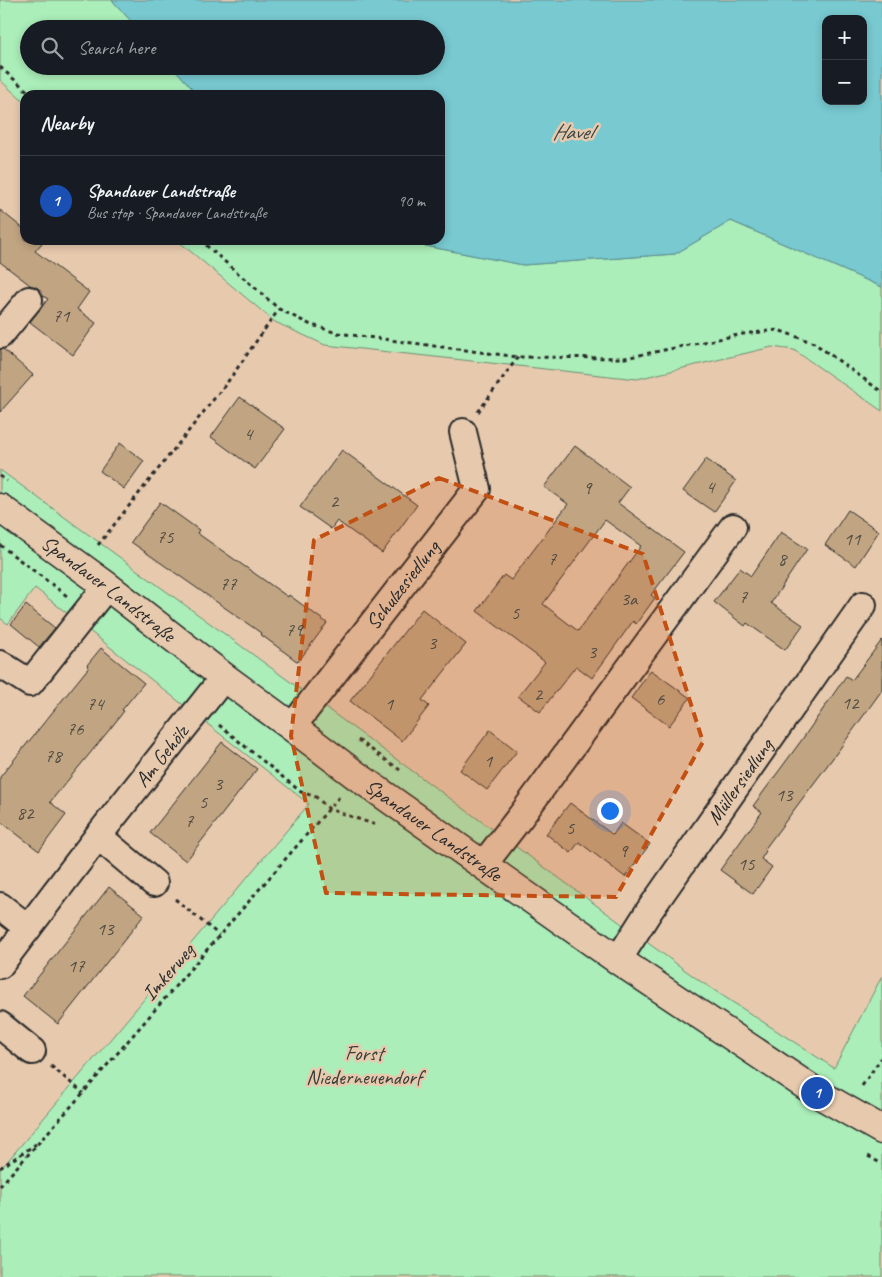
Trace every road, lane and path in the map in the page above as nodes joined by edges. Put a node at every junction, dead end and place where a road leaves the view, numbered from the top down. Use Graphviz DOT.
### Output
graph roads {
  1 [pos="0,67"];
  2 [pos="26,90"];
  3 [pos="206,245"];
  4 [pos="29,300"];
  5 [pos="279,309"];
  6 [pos="0,335"];
  7 [pos="518,357"];
  8 [pos="882,392"];
  9 [pos="463,432"];
  10 [pos="0,476"];
  11 [pos="8,481"];
  12 [pos="0,508"];
  13 [pos="733,527"];
  14 [pos="105,551"];
  15 [pos="107,586"];
  16 [pos="863,605"];
  17 [pos="0,664"];
  18 [pos="224,677"];
  19 [pos="292,727"];
  20 [pos="357,739"];
  21 [pos="405,774"];
  22 [pos="357,776"];
  23 [pos="98,836"];
  24 [pos="483,866"];
  25 [pos="154,883"];
  26 [pos="0,906"];
  27 [pos="28,928"];
  28 [pos="219,935"];
  29 [pos="618,960"];
  30 [pos="0,965"];
  31 [pos="0,1024"];
  32 [pos="32,1051"];
  33 [pos="882,1057"];
  34 [pos="83,1094"];
  35 [pos="848,1111"];
  36 [pos="882,1130"];
  37 [pos="41,1140"];
  38 [pos="0,1168"];
  39 [pos="0,1186"];
  1 -- 2 [label="path"];
  3 -- 5 [label="path"];
  4 -- 6 [label="street"];
  5 -- 7 [label="path"];
  5 -- 14 [label="path"];
  7 -- 8 [label="path"];
  7 -- 9 [label="path"];
  9 -- 19 [label="street, Schulzesiedlung"];
  10 -- 11 [label="path"];
  12 -- 15 [label="main road, Spandauer Landstraße"];
  13 -- 24 [label="street"];
  15 -- 17 [label="street"];
  15 -- 18 [label="main road, Spandauer Landstraße"];
  16 -- 29 [label="street, Müllersiedlung"];
  18 -- 19 [label="main road, Spandauer Landstraße"];
  18 -- 23 [label="street, Am Gehölz"];
  19 -- 22 [label="main road, Spandauer Landstraße"];
  20 -- 21 [label="path"];
  22 -- 24 [label="main road, Spandauer Landstraße"];
  22 -- 28 [label="path, Imkerweg"];
  23 -- 25 [label="street"];
  23 -- 27 [label="street, Am Gehölz"];
  24 -- 29 [label="main road, Spandauer Landstraße"];
  25 -- 28 [label="path"];
  26 -- 27 [label="street"];
  27 -- 30 [label="street, Am Gehölz"];
  28 -- 34 [label="path, Imkerweg"];
  29 -- 35 [label="main road, Spandauer Landstraße"];
  31 -- 32 [label="street"];
  32 -- 34 [label="path"];
  33 -- 35 [label="path"];
  34 -- 37 [label="path, Imkerweg"];
  35 -- 36 [label="main road, Spandauer Landstraße"];
  37 -- 38 [label="path"];
  37 -- 39 [label="path, Imkerweg"];
}
